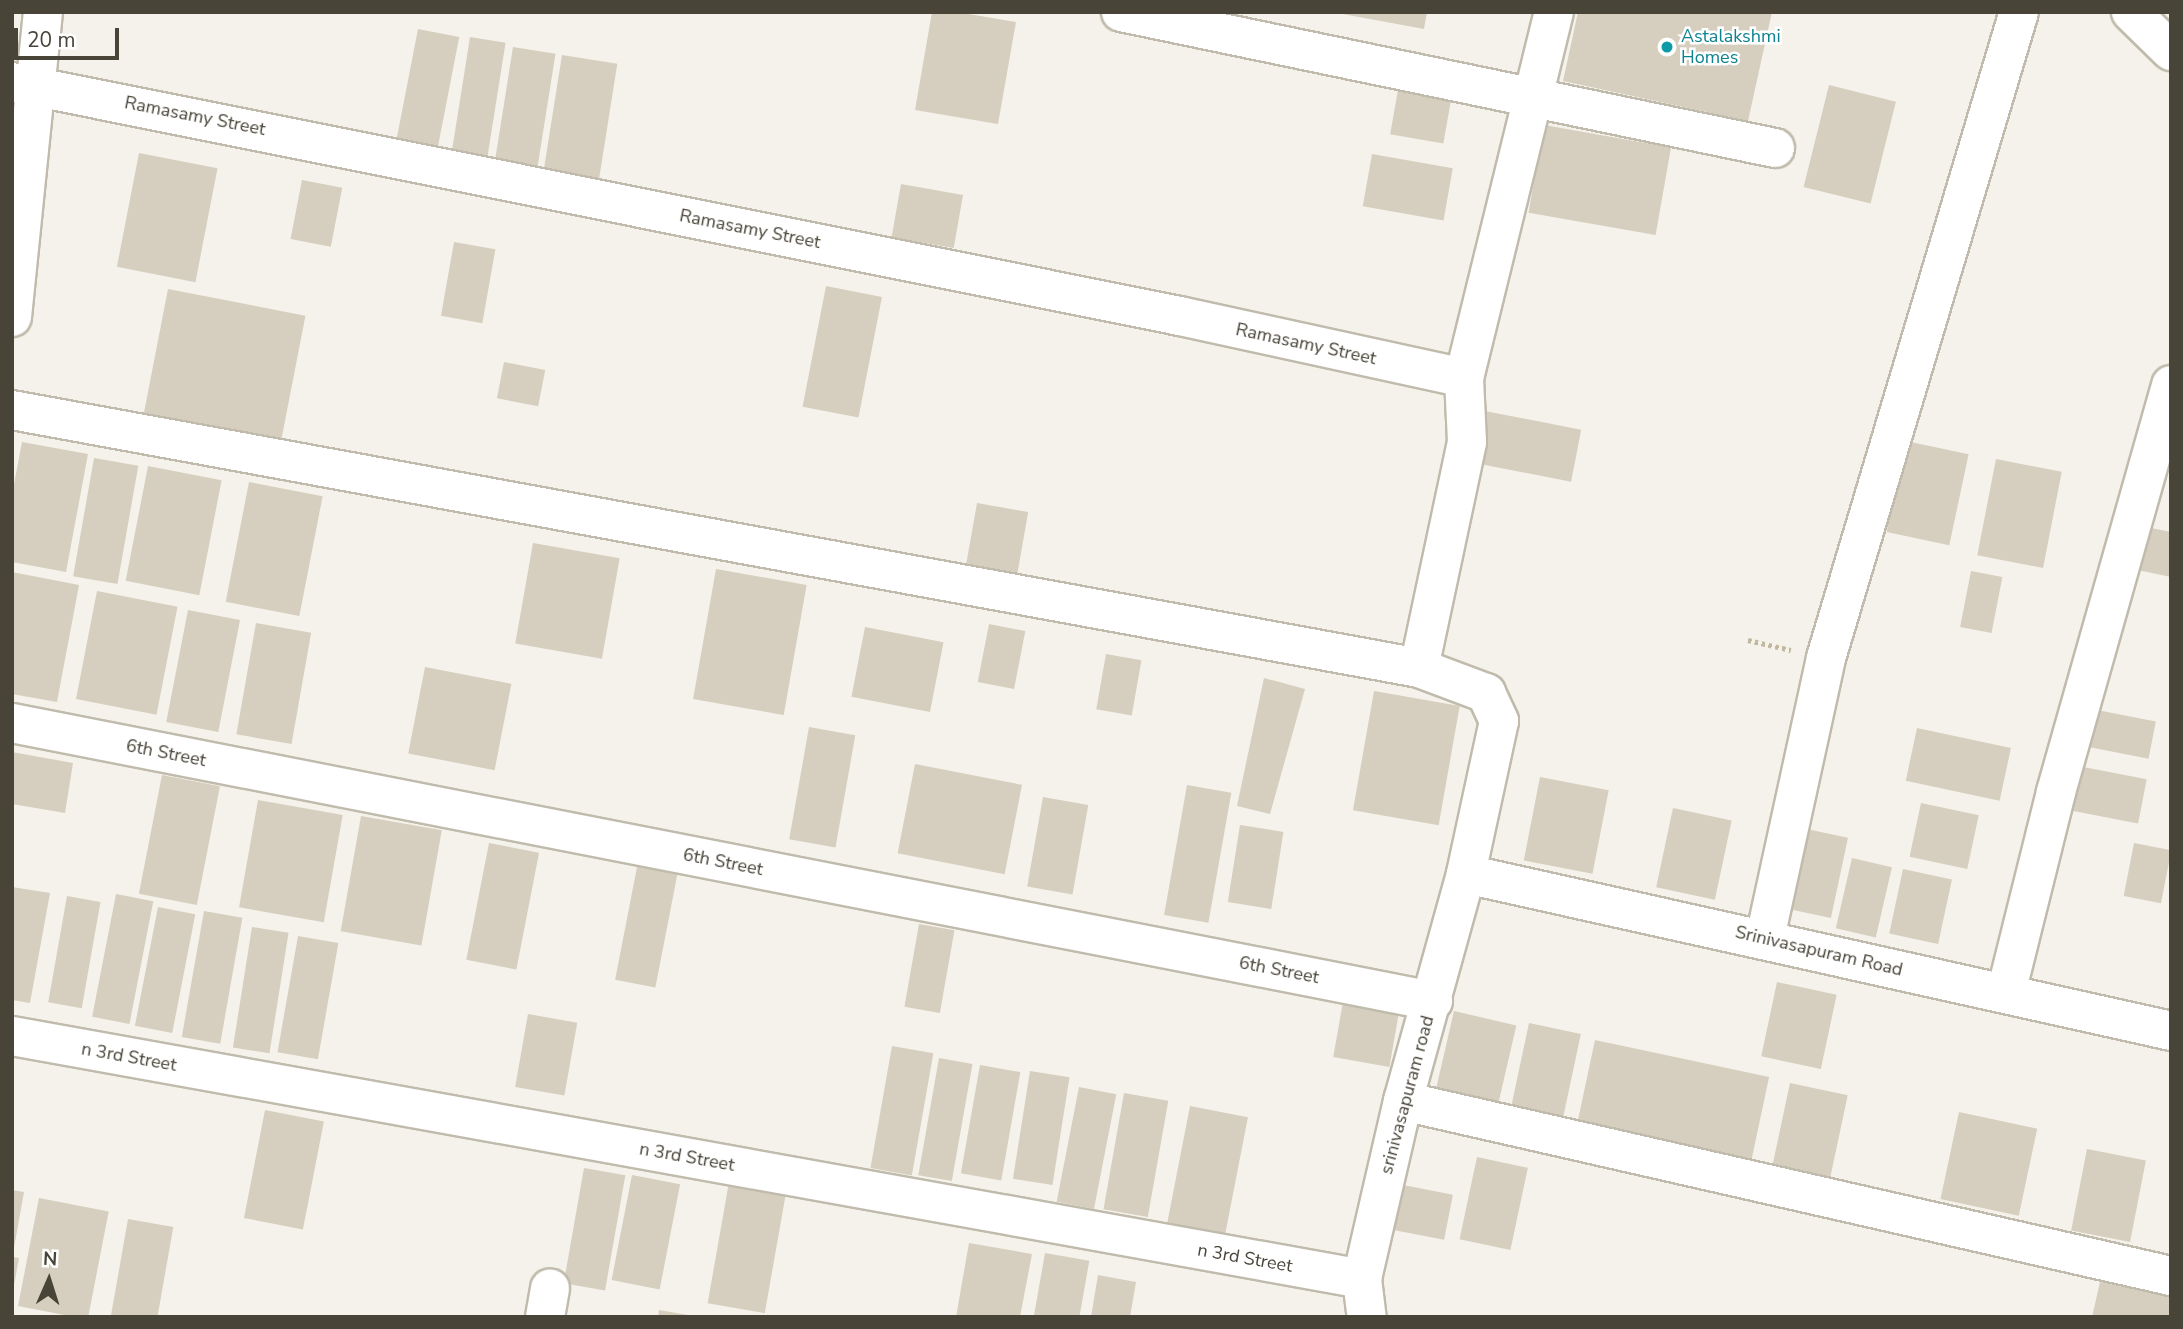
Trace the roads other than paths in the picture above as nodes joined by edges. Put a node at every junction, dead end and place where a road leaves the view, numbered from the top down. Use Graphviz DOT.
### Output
graph roads {
  1 [pos="43,12"];
  2 [pos="1121,12"];
  3 [pos="1554,12"];
  4 [pos="2019,12"];
  5 [pos="2131,12"];
  6 [pos="2171,51"];
  7 [pos="24,83"];
  8 [pos="1531,96"];
  9 [pos="1774,148"];
  10 [pos="12,317"];
  11 [pos="1464,378"];
  12 [pos="2171,385"];
  13 [pos="12,410"];
  14 [pos="1419,668"];
  15 [pos="12,723"];
  16 [pos="1466,874"];
  17 [pos="1765,938"];
  18 [pos="2006,993"];
  19 [pos="1433,1000"];
  20 [pos="2171,1031"];
  21 [pos="12,1036"];
  22 [pos="1403,1101"];
  23 [pos="2171,1276"];
  24 [pos="1362,1279"];
  25 [pos="1367,1317"];
  1 -- 7 [label="street"];
  2 -- 8 [label="street"];
  3 -- 8 [label="street"];
  4 -- 17 [label="street"];
  5 -- 6 [label="street"];
  7 -- 10 [label="street"];
  7 -- 11 [label="street, Ramasamy Street"];
  8 -- 9 [label="street"];
  8 -- 11 [label="street"];
  11 -- 14 [label="street"];
  12 -- 18 [label="street"];
  13 -- 14 [label="street, srinivasapuram road"];
  14 -- 16 [label="street, srinivasapuram road"];
  15 -- 19 [label="street, 6th Street"];
  16 -- 17 [label="street, Srinivasapuram Road"];
  16 -- 19 [label="street, srinivasapuram road"];
  17 -- 18 [label="street, Srinivasapuram Road"];
  18 -- 20 [label="street, Srinivasapuram Road"];
  19 -- 22 [label="street, srinivasapuram road"];
  21 -- 24 [label="street, n 3rd Street"];
  22 -- 23 [label="street"];
  22 -- 24 [label="street, srinivasapuram road"];
  24 -- 25 [label="street, srinivasapuram road"];
}
